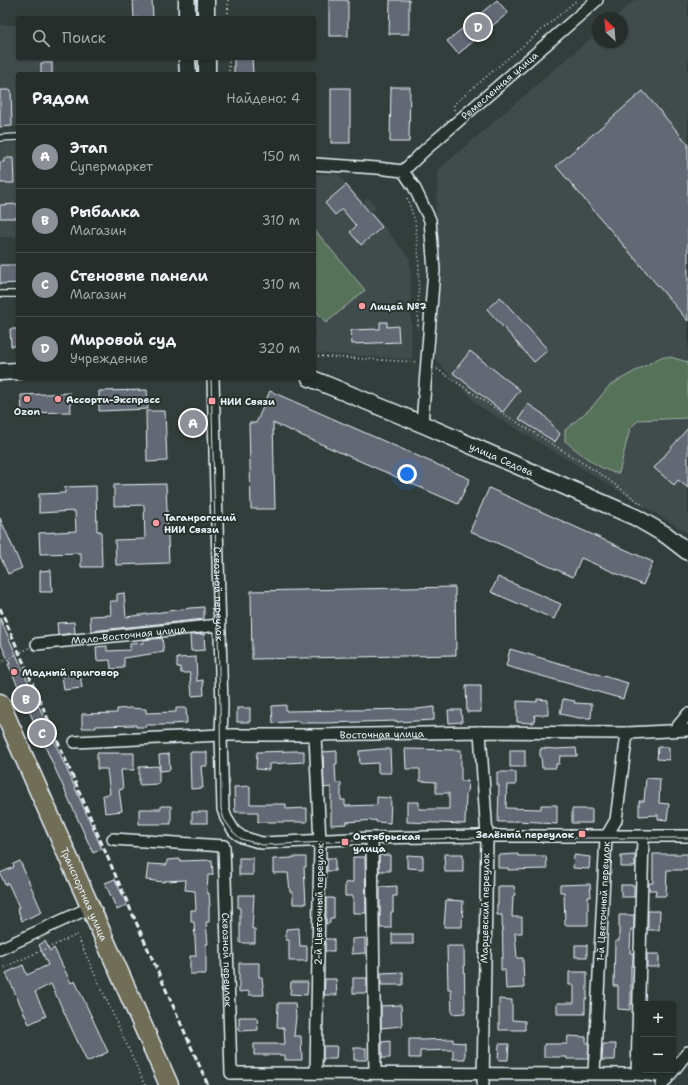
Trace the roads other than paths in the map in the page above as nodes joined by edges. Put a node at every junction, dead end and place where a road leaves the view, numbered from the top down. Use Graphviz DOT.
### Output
graph roads {
  1 [pos="187,0"];
  2 [pos="206,0"];
  3 [pos="597,0"];
  4 [pos="187,16"];
  5 [pos="206,16"];
  6 [pos="188,60"];
  7 [pos="207,60"];
  8 [pos="188,72"];
  9 [pos="207,72"];
  10 [pos="16,137"];
  11 [pos="0,138"];
  12 [pos="316,164"];
  13 [pos="403,171"];
  14 [pos="0,294"];
  15 [pos="16,294"];
  16 [pos="16,371"];
  17 [pos="0,372"];
  18 [pos="213,380"];
  19 [pos="315,380"];
  20 [pos="422,424"];
  21 [pos="688,552"];
  22 [pos="219,625"];
  23 [pos="37,644"];
  24 [pos="0,703"];
  25 [pos="688,714"];
  26 [pos="675,730"];
  27 [pos="688,730"];
  28 [pos="480,732"];
  29 [pos="627,733"];
  30 [pos="221,735"];
  31 [pos="315,735"];
  32 [pos="75,742"];
  33 [pos="487,836"];
  34 [pos="606,836"];
  35 [pos="643,836"];
  36 [pos="688,836"];
  37 [pos="372,838"];
  38 [pos="113,839"];
  39 [pos="320,841"];
  40 [pos="89,908"];
  41 [pos="0,949"];
  42 [pos="688,1052"];
  43 [pos="316,1073"];
  44 [pos="375,1073"];
  45 [pos="482,1073"];
  46 [pos="594,1073"];
  47 [pos="637,1074"];
  48 [pos="665,1081"];
  49 [pos="168,1085"];
  50 [pos="483,1085"];
  1 -- 4 [label="main road"];
  2 -- 5 [label="main road"];
  3 -- 13 [label="street, Ремесленная улица"];
  6 -- 8 [label="main road"];
  7 -- 9 [label="main road"];
  10 -- 11 [label="lane"];
  12 -- 13 [label="street"];
  13 -- 20 [label="street"];
  14 -- 15 [label="lane"];
  16 -- 17 [label="main road"];
  18 -- 22 [label="street, Сквозной переулок"];
  19 -- 20 [label="main road, улица Седова"];
  20 -- 21 [label="main road, улица Седова"];
  22 -- 23 [label="street, Мало-Восточная улица"];
  22 -- 30 [label="street, Сквозной переулок"];
  24 -- 40 [label="main road, Транспортная улица"];
  25 -- 26 [label="street"];
  26 -- 27 [label="street, Восточная улица"];
  26 -- 29 [label="street, Восточная улица"];
  28 -- 29 [label="street, Восточная улица"];
  28 -- 31 [label="street, Восточная улица"];
  28 -- 33 [label="street, Марцевский переулок"];
  29 -- 34 [label="street, 1-й Цветочный переулок"];
  30 -- 31 [label="street, Восточная улица"];
  30 -- 32 [label="street, Восточная улица"];
  30 -- 39 [label="street, Сквозной переулок"];
  31 -- 39 [label="street, 2-й Цветочный переулок"];
  33 -- 34 [label="street"];
  33 -- 37 [label="street"];
  33 -- 45 [label="street, Марцевский переулок"];
  34 -- 35 [label="street"];
  34 -- 46 [label="street, 1-й Цветочный переулок"];
  35 -- 36 [label="street"];
  35 -- 47 [label="street"];
  37 -- 39 [label="street"];
  37 -- 44 [label="street"];
  38 -- 43 [label="street, Сквозной переулок"];
  39 -- 43 [label="street, 2-й Цветочный переулок"];
  40 -- 41 [label="street"];
  40 -- 49 [label="main road, Транспортная улица"];
  42 -- 48 [label="street"];
  43 -- 44 [label="street"];
  44 -- 45 [label="street"];
  45 -- 46 [label="street"];
  45 -- 50 [label="street, Марцевский переулок"];
  46 -- 47 [label="street"];
  47 -- 48 [label="street"];
}
